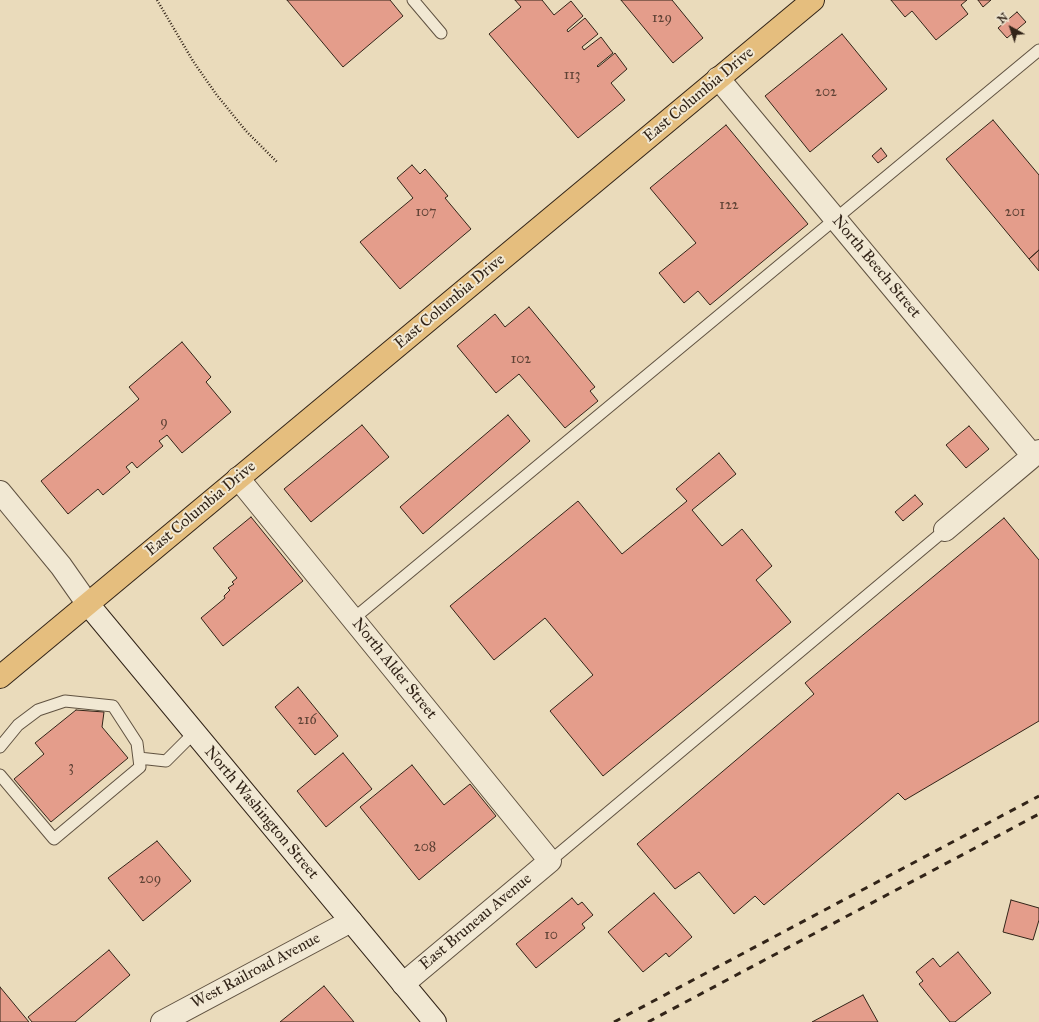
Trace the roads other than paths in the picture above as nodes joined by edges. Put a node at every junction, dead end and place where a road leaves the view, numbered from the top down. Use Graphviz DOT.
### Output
graph roads {
  1 [pos="413,0"];
  2 [pos="813,0"];
  3 [pos="440,33"];
  4 [pos="1039,50"];
  5 [pos="718,78"];
  6 [pos="836,218"];
  7 [pos="1036,454"];
  8 [pos="238,478"];
  9 [pos="0,492"];
  10 [pos="945,530"];
  11 [pos="87,603"];
  12 [pos="353,619"];
  13 [pos="0,677"];
  14 [pos="194,733"];
  15 [pos="0,747"];
  16 [pos="139,758"];
  17 [pos="0,775"];
  18 [pos="550,861"];
  19 [pos="351,920"];
  20 [pos="403,984"];
  21 [pos="162,1022"];
  22 [pos="435,1022"];
  1 -- 3 [label="lane"];
  2 -- 5 [label="main road, East Columbia Drive"];
  4 -- 6 [label="lane"];
  5 -- 6 [label="street, North Beech Street"];
  5 -- 8 [label="main road, East Columbia Drive"];
  6 -- 7 [label="street, North Beech Street"];
  6 -- 12 [label="lane"];
  7 -- 10 [label="street"];
  8 -- 11 [label="main road, East Columbia Drive"];
  8 -- 12 [label="street, North Alder Street"];
  9 -- 11 [label="street, North Washington Street"];
  10 -- 18 [label="lane"];
  11 -- 13 [label="main road, East Columbia Drive"];
  11 -- 14 [label="street, North Washington Street"];
  12 -- 18 [label="street, North Alder Street"];
  14 -- 16 [label="lane"];
  14 -- 19 [label="street, North Washington Street"];
  15 -- 16 [label="lane"];
  16 -- 17 [label="lane"];
  18 -- 20 [label="street, East Bruneau Avenue"];
  19 -- 20 [label="street, North Washington Street"];
  19 -- 21 [label="street, West Railroad Avenue"];
  20 -- 22 [label="street, North Washington Street"];
}
